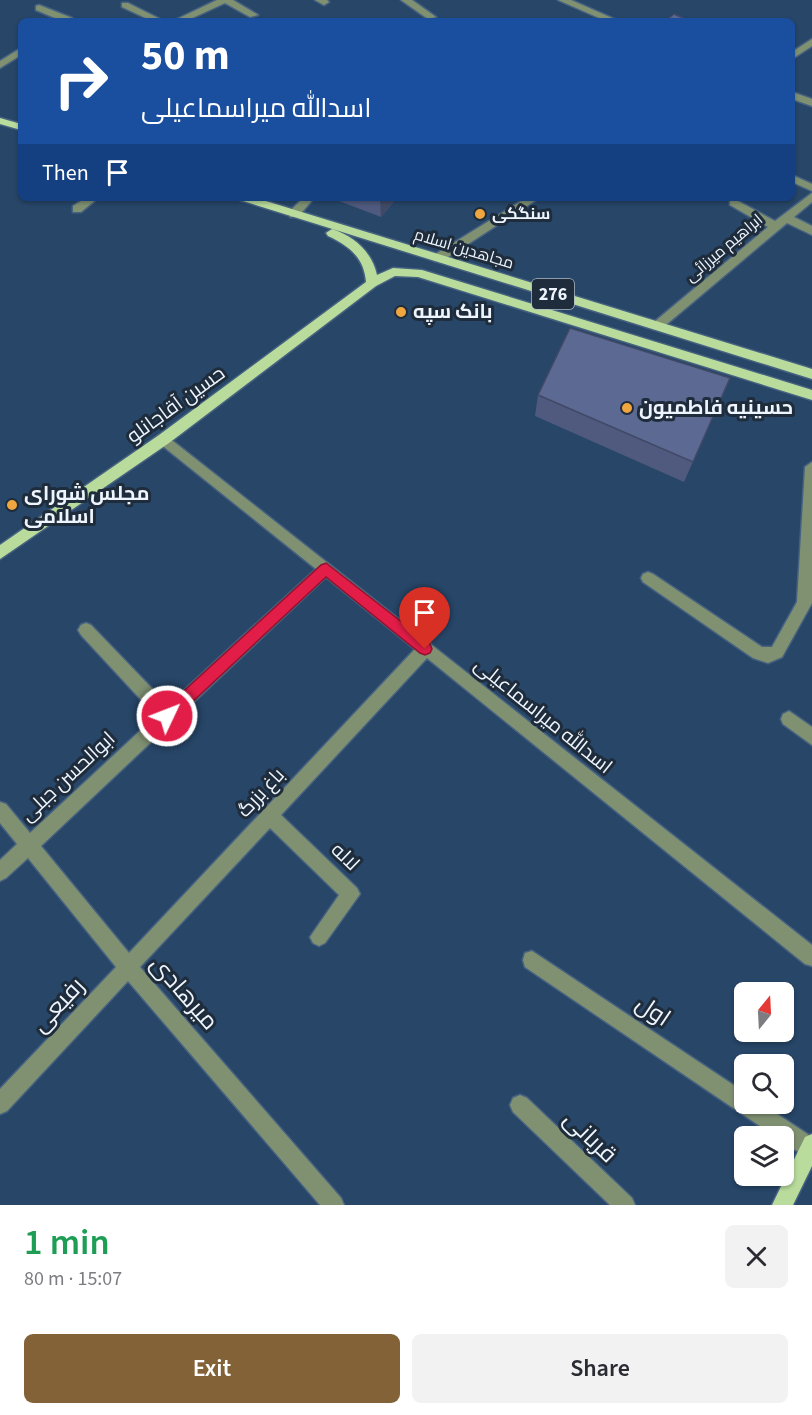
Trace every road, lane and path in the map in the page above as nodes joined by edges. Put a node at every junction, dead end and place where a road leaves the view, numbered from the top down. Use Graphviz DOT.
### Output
graph roads {
  1 [pos="225,0"];
  2 [pos="406,0"];
  3 [pos="563,0"];
  4 [pos="125,5"];
  5 [pos="39,8"];
  6 [pos="253,15"];
  7 [pos="431,17"];
  8 [pos="64,18"];
  9 [pos="153,18"];
  10 [pos="185,18"];
  11 [pos="607,18"];
  12 [pos="812,42"];
  13 [pos="18,53"];
  14 [pos="795,54"];
  15 [pos="0,65"];
  16 [pos="795,95"];
  17 [pos="812,103"];
  18 [pos="0,121"];
  19 [pos="18,126"];
  20 [pos="795,180"];
  21 [pos="812,188"];
  22 [pos="812,196"];
  23 [pos="89,201"];
  24 [pos="259,201"];
  25 [pos="306,201"];
  26 [pos="524,201"];
  27 [pos="734,203"];
  28 [pos="77,209"];
  29 [pos="294,214"];
  30 [pos="781,222"];
  31 [pos="812,231"];
  32 [pos="438,258"];
  33 [pos="372,283"];
  34 [pos="657,326"];
  35 [pos="812,374"];
  36 [pos="812,395"];
  37 [pos="164,439"];
  38 [pos="812,467"];
  39 [pos="0,553"];
  40 [pos="326,569"];
  41 [pos="648,578"];
  42 [pos="86,630"];
  43 [pos="425,649"];
  44 [pos="167,716"];
  45 [pos="789,719"];
  46 [pos="812,737"];
  47 [pos="0,810"];
  48 [pos="269,815"];
  49 [pos="29,845"];
  50 [pos="0,872"];
  51 [pos="319,937"];
  52 [pos="812,957"];
  53 [pos="532,960"];
  54 [pos="128,967"];
  55 [pos="734,1097"];
  56 [pos="0,1104"];
  57 [pos="520,1105"];
  58 [pos="760,1114"];
  59 [pos="811,1146"];
  60 [pos="334,1205"];
  61 [pos="625,1205"];
  62 [pos="782,1205"];
  1 -- 6 [label="street"];
  1 -- 10 [label="street"];
  2 -- 7 [label="street"];
  3 -- 11 [label="street"];
  4 -- 9 [label="street"];
  5 -- 8 [label="street"];
  12 -- 14 [label="street"];
  13 -- 15 [label="street"];
  16 -- 17 [label="street"];
  18 -- 19 [label="main road"];
  20 -- 21 [label="street"];
  22 -- 30 [label="street, ابراهیم میرزائی"];
  23 -- 28 [label="street"];
  24 -- 29 [label="main road, مجاهدین اسلام / 276"];
  25 -- 29 [label="street"];
  26 -- 32 [label="street"];
  27 -- 30 [label="street"];
  29 -- 32 [label="main road, مجاهدین اسلام / 276"];
  29 -- 33 [label="main road"];
  30 -- 31 [label="street"];
  30 -- 34 [label="street, ابراهیم میرزائی"];
  32 -- 34 [label="main road, مجاهدین اسلام / 276"];
  33 -- 36 [label="main road, مجاهدین اسلام / 276"];
  33 -- 37 [label="main road, حسین آقاجانلو"];
  34 -- 35 [label="main road, مجاهدین اسلام / 276"];
  37 -- 39 [label="main road, حسین آقاجانلو"];
  37 -- 40 [label="street, اسدالله میراسماعیلی"];
  38 -- 41 [label="street"];
  40 -- 43 [label="street, اسدالله میراسماعیلی"];
  40 -- 44 [label="street, ابوالحسن جبلی"];
  42 -- 44 [label="street"];
  43 -- 48 [label="street, باغ بزرگ"];
  43 -- 52 [label="street, اسدالله میراسماعیلی"];
  44 -- 49 [label="street, ابوالحسن جبلی"];
  45 -- 46 [label="street"];
  47 -- 49 [label="street, میرهادی"];
  48 -- 51 [label="street, لاله"];
  48 -- 54 [label="street, باغ بزرگ"];
  49 -- 50 [label="street, ابوالحسن جبلی"];
  49 -- 54 [label="street, میرهادی"];
  53 -- 55 [label="street, اول"];
  54 -- 56 [label="street, رفیعی"];
  54 -- 60 [label="street, میرهادی"];
  57 -- 61 [label="street, قربانی"];
  58 -- 59 [label="street, اول"];
  59 -- 62 [label="main road"];
}
